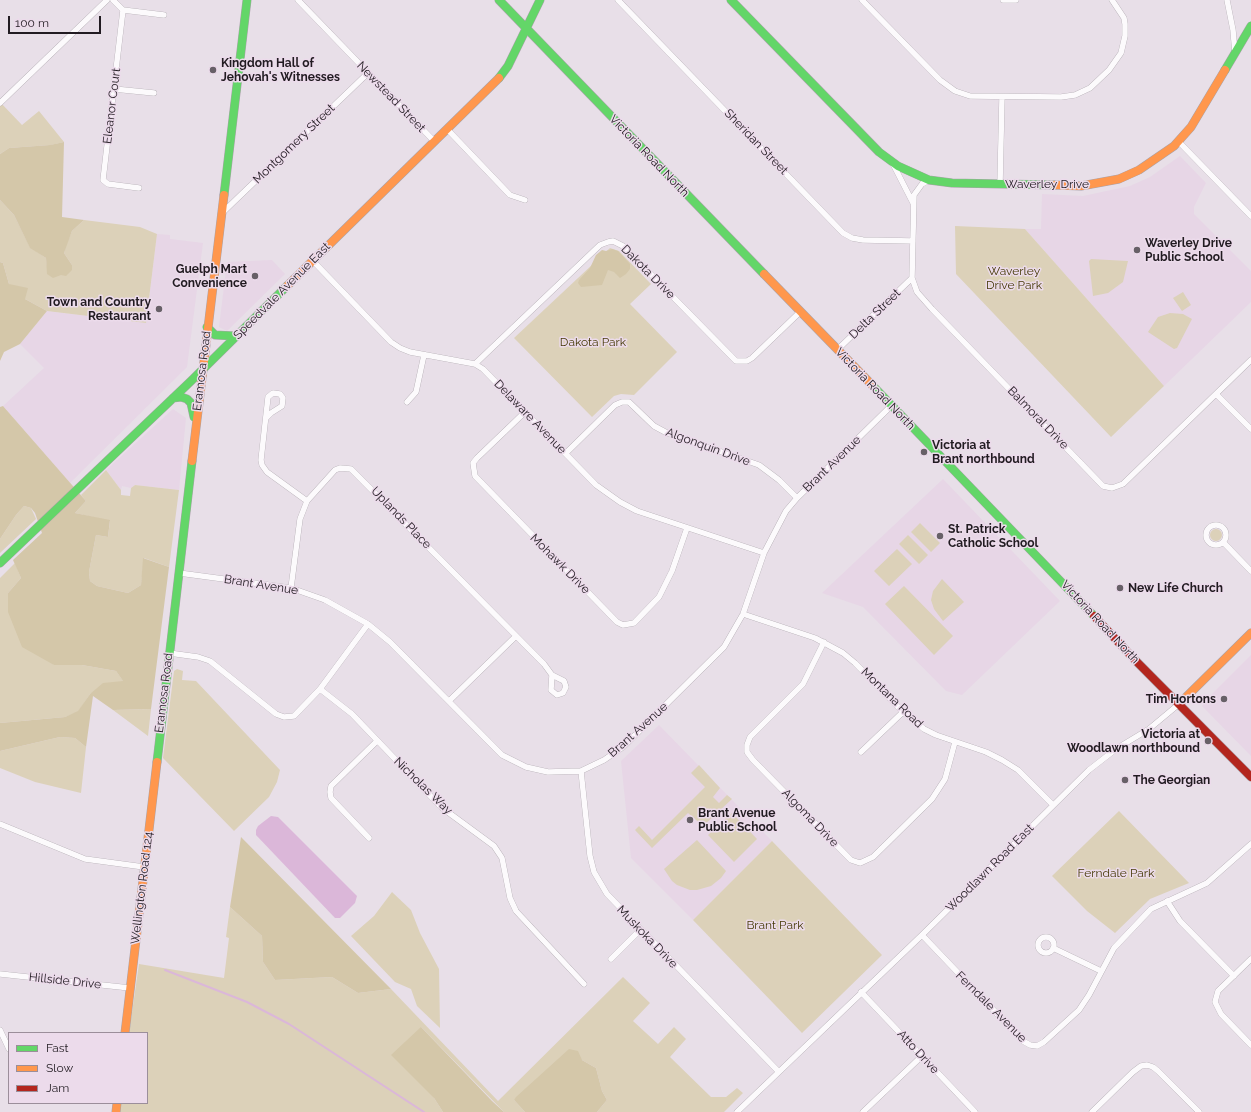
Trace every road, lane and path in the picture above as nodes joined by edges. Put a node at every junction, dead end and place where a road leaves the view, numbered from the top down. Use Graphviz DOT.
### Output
graph roads {
  1 [pos="107,0"];
  2 [pos="113,0"];
  3 [pos="247,0"];
  4 [pos="298,0"];
  5 [pos="499,0"];
  6 [pos="540,0"];
  7 [pos="618,0"];
  8 [pos="731,0"];
  9 [pos="862,0"];
  10 [pos="1003,0"];
  11 [pos="1016,0"];
  12 [pos="1112,0"];
  13 [pos="1227,0"];
  14 [pos="123,10"];
  15 [pos="164,15"];
  16 [pos="1251,26"];
  17 [pos="526,29"];
  18 [pos="1235,53"];
  19 [pos="368,73"];
  20 [pos="114,89"];
  21 [pos="154,94"];
  22 [pos="1002,97"];
  23 [pos="0,103"];
  24 [pos="447,129"];
  25 [pos="434,141"];
  26 [pos="1179,142"];
  27 [pos="892,162"];
  28 [pos="929,180"];
  29 [pos="1000,184"];
  30 [pos="139,188"];
  31 [pos="525,200"];
  32 [pos="914,205"];
  33 [pos="220,215"];
  34 [pos="1251,216"];
  35 [pos="913,241"];
  36 [pos="313,261"];
  37 [pos="912,278"];
  38 [pos="800,312"];
  39 [pos="207,327"];
  40 [pos="236,336"];
  41 [pos="837,350"];
  42 [pos="424,355"];
  43 [pos="1251,360"];
  44 [pos="475,364"];
  45 [pos="202,370"];
  46 [pos="1216,394"];
  47 [pos="173,398"];
  48 [pos="407,402"];
  49 [pos="892,406"];
  50 [pos="525,412"];
  51 [pos="266,418"];
  52 [pos="196,424"];
  53 [pos="1251,429"];
  54 [pos="566,453"];
  55 [pos="797,498"];
  56 [pos="307,501"];
  57 [pos="687,528"];
  58 [pos="1222,542"];
  59 [pos="764,554"];
  60 [pos="0,563"];
  61 [pos="1251,571"];
  62 [pos="179,573"];
  63 [pos="291,588"];
  64 [pos="744,614"];
  65 [pos="368,624"];
  66 [pos="1251,633"];
  67 [pos="516,636"];
  68 [pos="824,642"];
  69 [pos="169,653"];
  70 [pos="552,675"];
  71 [pos="320,689"];
  72 [pos="449,701"];
  73 [pos="1179,704"];
  74 [pos="903,712"];
  75 [pos="377,741"];
  76 [pos="955,742"];
  77 [pos="159,743"];
  78 [pos="861,752"];
  79 [pos="581,770"];
  80 [pos="1251,777"];
  81 [pos="1053,805"];
  82 [pos="0,824"];
  83 [pos="369,838"];
  84 [pos="1251,844"];
  85 [pos="144,867"];
  86 [pos="1167,901"];
  87 [pos="640,930"];
  88 [pos="922,935"];
  89 [pos="1053,948"];
  90 [pos="611,959"];
  91 [pos="1251,959"];
  92 [pos="1101,971"];
  93 [pos="0,974"];
  94 [pos="1234,976"];
  95 [pos="584,984"];
  96 [pos="130,988"];
  97 [pos="861,992"];
  98 [pos="0,1030"];
  99 [pos="125,1032"];
  100 [pos="1251,1045"];
  101 [pos="8,1047"];
  102 [pos="922,1056"];
  103 [pos="778,1071"];
  104 [pos="737,1112"];
  105 [pos="863,1112"];
  106 [pos="975,1112"];
  107 [pos="1092,1112"];
  108 [pos="1199,1112"];
  1 -- 23 [label="street"];
  2 -- 14 [label="street"];
  3 -- 33 [label="main road, Eramosa Road"];
  4 -- 19 [label="street, Newstead Street"];
  5 -- 17 [label="main road, Victoria Road North"];
  6 -- 17 [label="main road, Speedvale Avenue East"];
  7 -- 35 [label="street, Sheridan Street"];
  8 -- 27 [label="main road, Waverley Drive"];
  9 -- 22 [label="street"];
  10 -- 11 [label="street"];
  12 -- 22 [label="street"];
  13 -- 18 [label="street"];
  14 -- 15 [label="street"];
  14 -- 20 [label="street, Eleanor Court"];
  16 -- 18 [label="main road, Waverley Drive"];
  17 -- 24 [label="main road, Speedvale Avenue East"];
  17 -- 38 [label="main road, Victoria Road North"];
  18 -- 26 [label="main road, Waverley Drive"];
  19 -- 25 [label="street, Newstead Street"];
  19 -- 33 [label="street, Montgomery Street"];
  20 -- 21 [label="street"];
  20 -- 30 [label="street, Eleanor Court"];
  22 -- 29 [label="street"];
  24 -- 25 [label="main road, Speedvale Avenue East"];
  24 -- 31 [label="street"];
  25 -- 36 [label="main road, Speedvale Avenue East"];
  26 -- 29 [label="main road, Waverley Drive"];
  26 -- 34 [label="street"];
  27 -- 28 [label="main road, Waverley Drive"];
  27 -- 32 [label="street, Waverley Drive"];
  28 -- 29 [label="main road, Waverley Drive"];
  28 -- 32 [label="street, Balmoral Drive"];
  32 -- 35 [label="street, Balmoral Drive"];
  33 -- 39 [label="main road, Eramosa Road"];
  35 -- 37 [label="street, Balmoral Drive"];
  36 -- 40 [label="main road, Speedvale Avenue East"];
  36 -- 42 [label="street, Delaware Avenue"];
  37 -- 41 [label="street, Delta Street"];
  37 -- 46 [label="street, Balmoral Drive"];
  38 -- 41 [label="main road, Victoria Road North"];
  38 -- 44 [label="street, Dakota Drive"];
  39 -- 40 [label="main road"];
  39 -- 45 [label="main road, Eramosa Road"];
  40 -- 45 [label="main road, Speedvale Avenue East"];
  41 -- 49 [label="main road, Victoria Road North"];
  42 -- 44 [label="street, Delaware Avenue"];
  42 -- 48 [label="street"];
  43 -- 46 [label="street, Balmoral Drive"];
  44 -- 50 [label="street, Delaware Avenue"];
  45 -- 47 [label="main road, Speedvale Avenue East"];
  45 -- 52 [label="main road, Eramosa Road"];
  46 -- 53 [label="street"];
  47 -- 52 [label="main road"];
  47 -- 60 [label="main road, Speedvale Avenue East"];
  49 -- 55 [label="street, Brant Avenue"];
  49 -- 73 [label="main road, Victoria Road North"];
  50 -- 54 [label="street, Delaware Avenue"];
  50 -- 57 [label="street, Mohawk Drive"];
  51 -- 56 [label="street"];
  52 -- 62 [label="main road, Eramosa Road"];
  54 -- 55 [label="street, Algonquin Drive"];
  54 -- 57 [label="street, Delaware Avenue"];
  55 -- 59 [label="street, Brant Avenue"];
  56 -- 63 [label="street, Uplands Place"];
  56 -- 67 [label="street, Uplands Place"];
  57 -- 59 [label="street, Delaware Avenue"];
  58 -- 61 [label="street"];
  59 -- 64 [label="street, Brant Avenue"];
  62 -- 63 [label="street, Brant Avenue"];
  62 -- 69 [label="main road, Eramosa Road"];
  63 -- 65 [label="street, Brant Avenue"];
  64 -- 68 [label="street, Montana Road"];
  64 -- 79 [label="street, Brant Avenue"];
  65 -- 71 [label="street"];
  65 -- 72 [label="street, Brant Avenue"];
  66 -- 73 [label="main road, Woodlawn Road East"];
  67 -- 70 [label="street, Uplands Place"];
  67 -- 72 [label="street"];
  68 -- 74 [label="street, Montana Road"];
  68 -- 76 [label="street, Algoma Drive"];
  69 -- 71 [label="street"];
  69 -- 77 [label="main road, Eramosa Road"];
  71 -- 75 [label="street, Nicholas Way"];
  72 -- 79 [label="street, Brant Avenue"];
  73 -- 80 [label="main road, Victoria Road North"];
  73 -- 81 [label="street, Woodlawn Road East"];
  74 -- 76 [label="street, Montana Road"];
  74 -- 78 [label="street"];
  75 -- 83 [label="street"];
  75 -- 95 [label="street, Nicholas Way"];
  76 -- 81 [label="street, Montana Road"];
  77 -- 85 [label="main road, Wellington Road 124"];
  79 -- 87 [label="street, Muskoka Drive"];
  81 -- 88 [label="street, Woodlawn Road East"];
  82 -- 85 [label="street"];
  84 -- 86 [label="street, Ferndale Avenue"];
  85 -- 96 [label="main road, Wellington Road 124"];
  86 -- 92 [label="street, Ferndale Avenue"];
  86 -- 94 [label="street"];
  87 -- 90 [label="street"];
  87 -- 103 [label="street, Muskoka Drive"];
  88 -- 92 [label="street, Ferndale Avenue"];
  88 -- 97 [label="street, Woodlawn Road East"];
  89 -- 92 [label="street"];
  91 -- 94 [label="street"];
  93 -- 96 [label="street, Hillside Drive"];
  94 -- 100 [label="street"];
  96 -- 99 [label="main road, Wellington Road 124"];
  97 -- 102 [label="street, Atto Drive"];
  97 -- 103 [label="street, Woodlawn Road East"];
  98 -- 101 [label="street"];
  102 -- 105 [label="street"];
  102 -- 106 [label="street, Atto Drive"];
  103 -- 104 [label="street, Woodlawn Road East"];
  107 -- 108 [label="street"];
}
